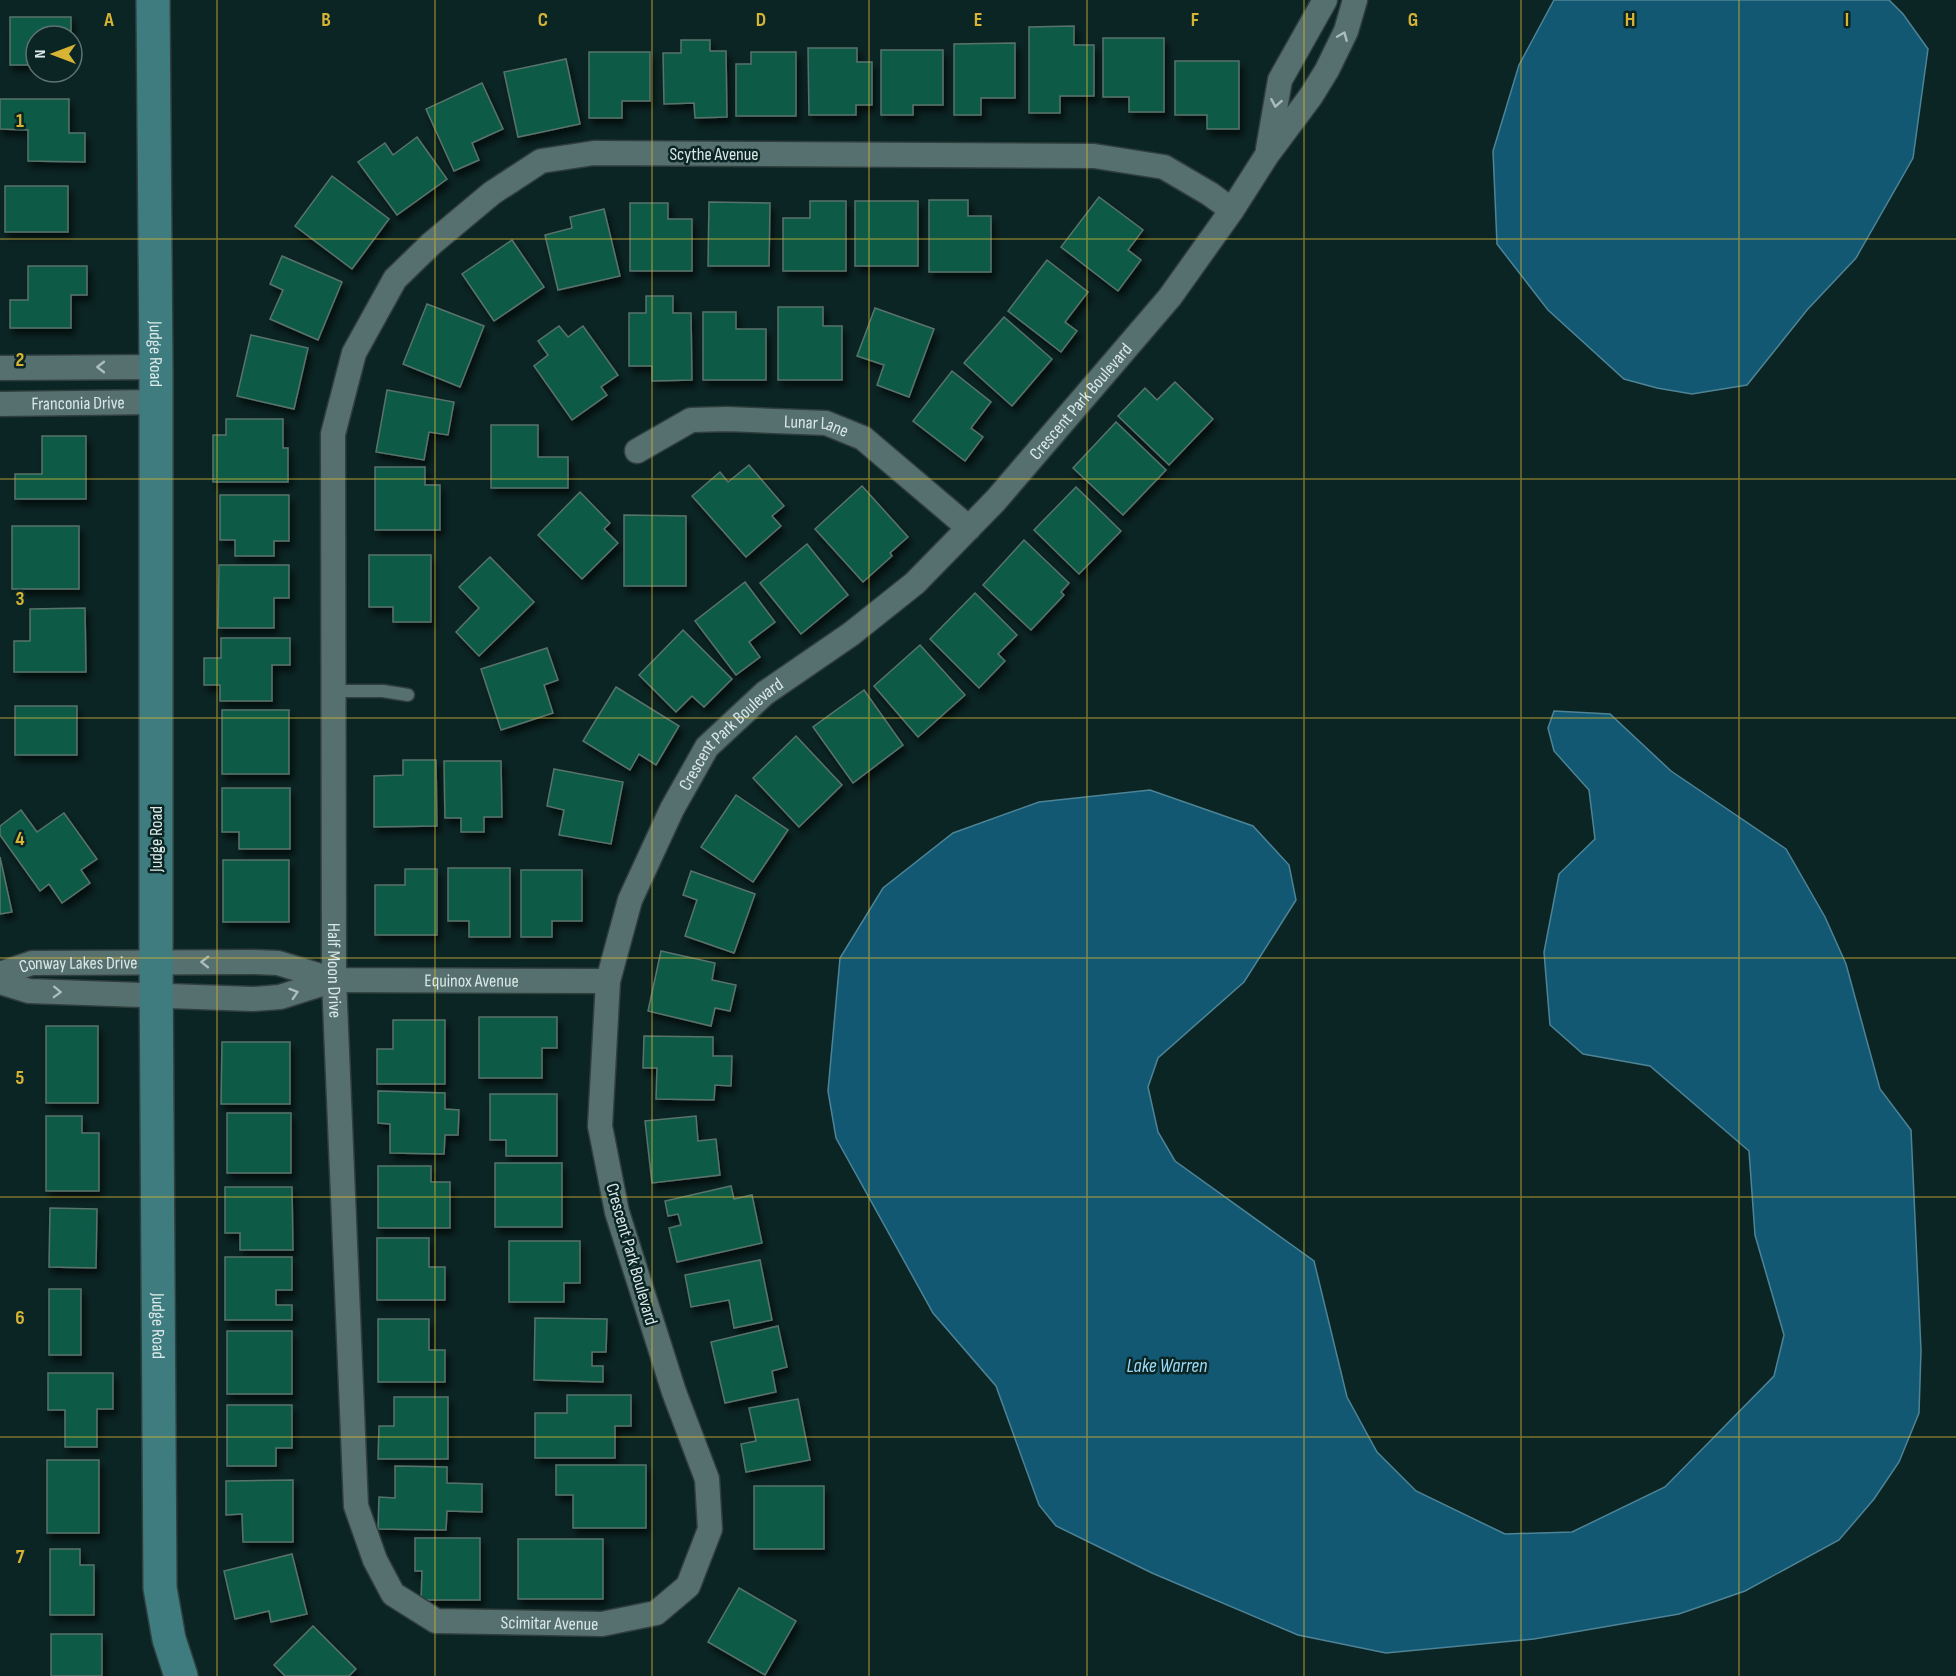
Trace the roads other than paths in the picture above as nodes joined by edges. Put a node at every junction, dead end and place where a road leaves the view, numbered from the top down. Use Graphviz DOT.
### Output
graph roads {
  1 [pos="153,0"];
  2 [pos="1325,0"];
  3 [pos="1355,0"];
  4 [pos="1294,53"];
  5 [pos="1327,70"];
  6 [pos="1267,155"];
  7 [pos="1232,210"];
  8 [pos="45,367"];
  9 [pos="156,367"];
  10 [pos="0,368"];
  11 [pos="156,402"];
  12 [pos="46,403"];
  13 [pos="0,404"];
  14 [pos="333,434"];
  15 [pos="637,451"];
  16 [pos="969,528"];
  17 [pos="334,692"];
  18 [pos="408,695"];
  19 [pos="156,961"];
  20 [pos="254,962"];
  21 [pos="0,974"];
  22 [pos="334,980"];
  23 [pos="608,981"];
  24 [pos="0,982"];
  25 [pos="156,995"];
  26 [pos="253,999"];
  27 [pos="707,1479"];
  28 [pos="356,1506"];
  29 [pos="181,1676"];
  1 -- 9 [label="street, Judge Road"];
  2 -- 4 [label="street, Crescent Park Boulevard"];
  5 -- 3 [label="street, Crescent Park Boulevard, one-way"];
  4 -- 5 [label="street"];
  4 -- 6 [label="street, Crescent Park Boulevard, one-way"];
  5 -- 6 [label="street, Crescent Park Boulevard"];
  6 -- 7 [label="street, Crescent Park Boulevard"];
  7 -- 14 [label="street, Scythe Avenue"];
  7 -- 16 [label="street, Crescent Park Boulevard"];
  9 -- 8 [label="street, Franconia Drive, one-way"];
  8 -- 10 [label="street, Franconia Drive"];
  8 -- 12 [label="street"];
  9 -- 11 [label="street, Judge Road"];
  11 -- 12 [label="street, Franconia Drive"];
  11 -- 19 [label="street, Judge Road"];
  12 -- 13 [label="street, Franconia Drive"];
  14 -- 17 [label="street, Half Moon Drive"];
  15 -- 16 [label="street, Lunar Lane"];
  16 -- 23 [label="street, Crescent Park Boulevard"];
  17 -- 18 [label="lane"];
  17 -- 22 [label="street, Half Moon Drive"];
  20 -- 19 [label="street, Equinox Avenue, one-way"];
  19 -- 21 [label="street, Conway Lakes Drive"];
  19 -- 25 [label="street, Judge Road"];
  20 -- 22 [label="street, Equinox Avenue"];
  20 -- 26 [label="street"];
  22 -- 23 [label="street, Equinox Avenue"];
  26 -- 22 [label="street, Equinox Avenue, one-way"];
  22 -- 28 [label="street, Half Moon Drive"];
  23 -- 27 [label="street, Crescent Park Boulevard"];
  24 -- 25 [label="street, Conway Lakes Drive, one-way"];
  25 -- 26 [label="street, Equinox Avenue"];
  25 -- 29 [label="street, Judge Road"];
  27 -- 28 [label="street, Scimitar Avenue"];
}
